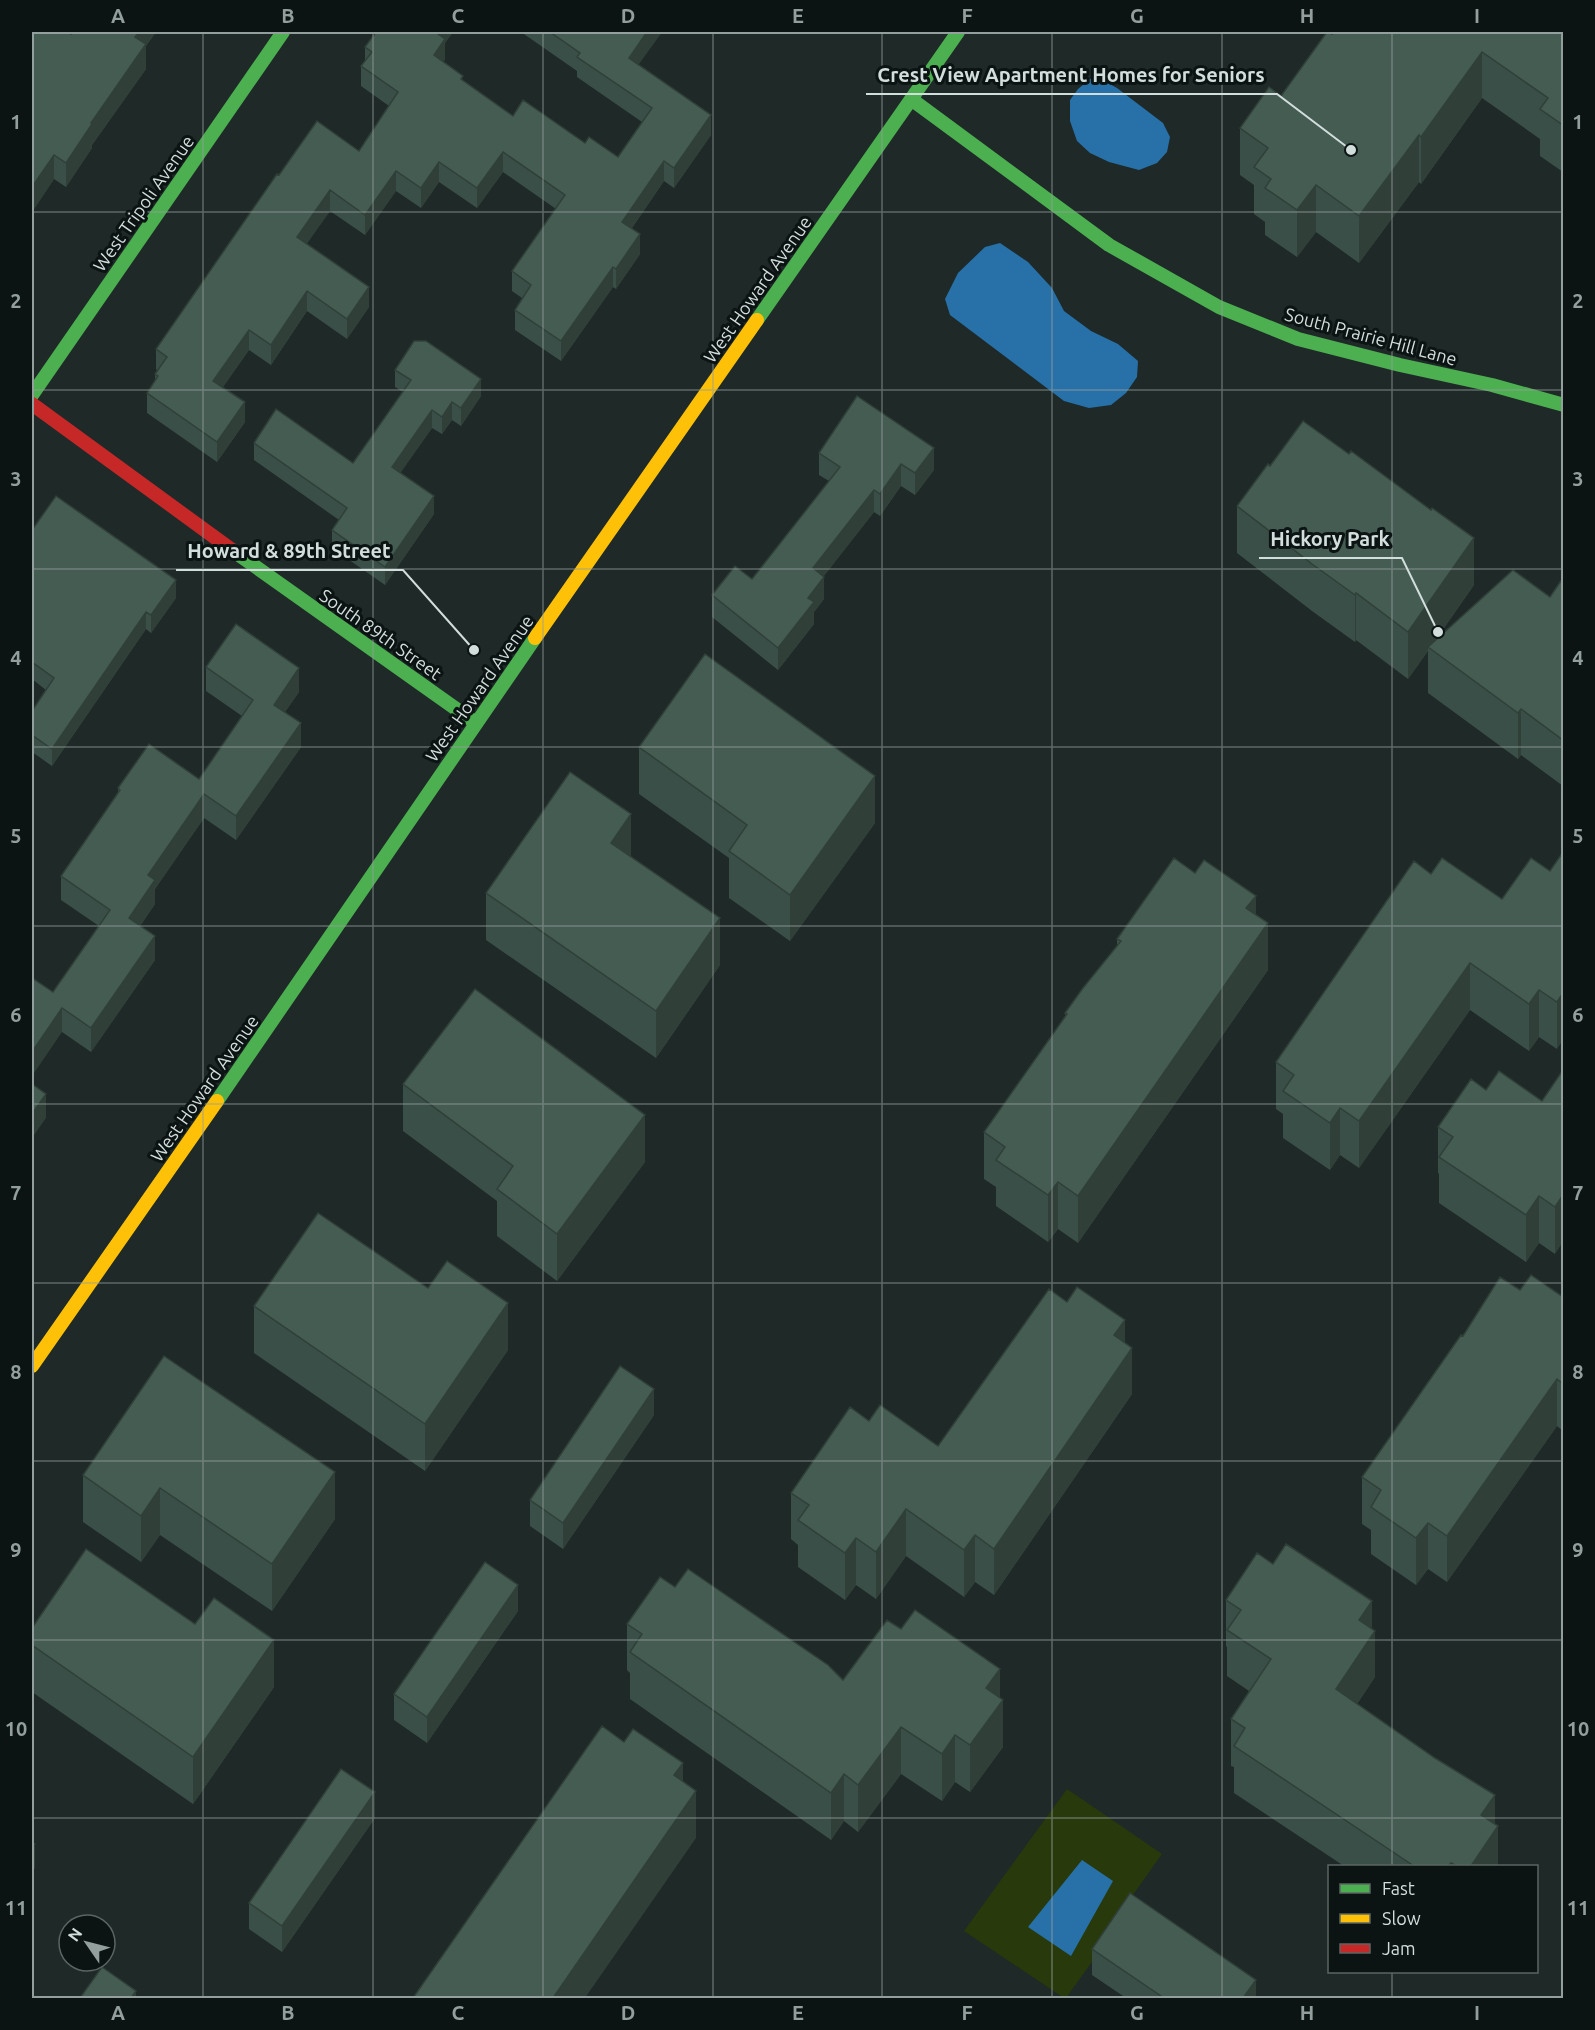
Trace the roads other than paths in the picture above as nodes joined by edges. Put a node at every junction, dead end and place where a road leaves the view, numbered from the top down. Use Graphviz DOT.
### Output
graph roads {
  1 [pos="283,32"];
  2 [pos="958,32"];
  3 [pos="911,99"];
  4 [pos="32,395"];
  5 [pos="32,404"];
  6 [pos="1563,405"];
  7 [pos="476,723"];
  8 [pos="32,1366"];
  1 -- 4 [label="street, West Tripoli Avenue"];
  2 -- 3 [label="street, West Howard Avenue"];
  3 -- 6 [label="street, South Prairie Hill Lane"];
  3 -- 7 [label="street, West Howard Avenue"];
  5 -- 7 [label="street, South 89th Street"];
  7 -- 8 [label="street, West Howard Avenue"];
}
